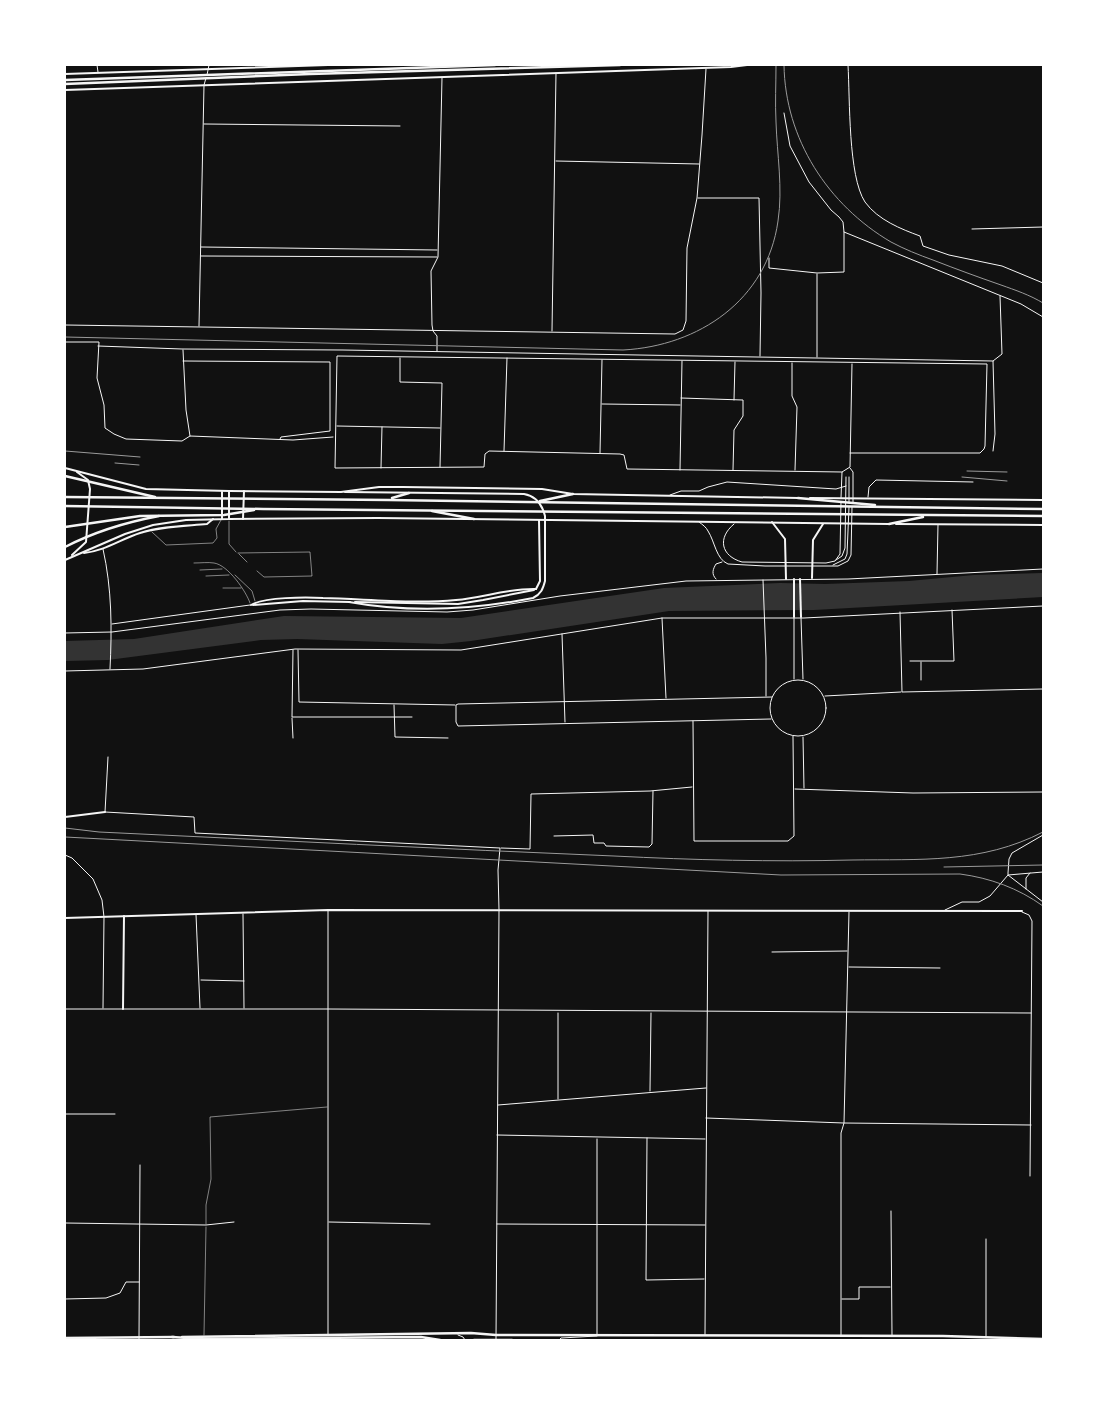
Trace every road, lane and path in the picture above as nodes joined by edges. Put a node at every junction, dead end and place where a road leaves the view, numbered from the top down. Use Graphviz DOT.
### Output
graph roads {
  1 [pos="97,65"];
  2 [pos="210,65"];
  3 [pos="305,65"];
  4 [pos="328,65"];
  5 [pos="495,65"];
  6 [pos="620,65"];
  7 [pos="673,65"];
  8 [pos="747,65"];
  9 [pos="848,65"];
  10 [pos="706,68"];
  11 [pos="209,69"];
  12 [pos="673,69"];
  13 [pos="98,73"];
  14 [pos="556,73"];
  15 [pos="65,74"];
  16 [pos="207,75"];
  17 [pos="442,77"];
  18 [pos="206,79"];
  19 [pos="65,80"];
  20 [pos="65,84"];
  21 [pos="204,85"];
  22 [pos="65,90"];
  23 [pos="784,113"];
  24 [pos="203,124"];
  25 [pos="400,126"];
  26 [pos="555,161"];
  27 [pos="700,164"];
  28 [pos="697,198"];
  29 [pos="1043,227"];
  30 [pos="972,229"];
  31 [pos="844,232"];
  32 [pos="200,247"];
  33 [pos="438,250"];
  34 [pos="200,256"];
  35 [pos="438,257"];
  36 [pos="769,258"];
  37 [pos="817,273"];
  38 [pos="1043,282"];
  39 [pos="1000,296"];
  40 [pos="1043,317"];
  41 [pos="65,325"];
  42 [pos="199,327"];
  43 [pos="433,331"];
  44 [pos="552,332"];
  45 [pos="65,342"];
  46 [pos="98,346"];
  47 [pos="182,349"];
  48 [pos="437,352"];
  49 [pos="400,357"];
  50 [pos="760,357"];
  51 [pos="507,358"];
  52 [pos="817,358"];
  53 [pos="602,359"];
  54 [pos="682,360"];
  55 [pos="183,361"];
  56 [pos="735,361"];
  57 [pos="994,361"];
  58 [pos="792,362"];
  59 [pos="852,363"];
  60 [pos="681,398"];
  61 [pos="734,400"];
  62 [pos="601,404"];
  63 [pos="681,405"];
  64 [pos="336,426"];
  65 [pos="382,427"];
  66 [pos="441,428"];
  67 [pos="190,436"];
  68 [pos="333,437"];
  69 [pos="280,440"];
  70 [pos="993,451"];
  71 [pos="504,452"];
  72 [pos="850,452"];
  73 [pos="600,453"];
  74 [pos="440,467"];
  75 [pos="850,467"];
  76 [pos="65,468"];
  77 [pos="381,468"];
  78 [pos="70,469"];
  79 [pos="680,470"];
  80 [pos="733,470"];
  81 [pos="795,471"];
  82 [pos="842,472"];
  83 [pos="65,476"];
  84 [pos="974,482"];
  85 [pos="846,486"];
  86 [pos="222,491"];
  87 [pos="229,491"];
  88 [pos="244,491"];
  89 [pos="341,492"];
  90 [pos="409,493"];
  91 [pos="573,494"];
  92 [pos="667,496"];
  93 [pos="65,497"];
  94 [pos="798,498"];
  95 [pos="868,498"];
  96 [pos="161,499"];
  97 [pos="388,500"];
  98 [pos="1043,500"];
  99 [pos="534,503"];
  100 [pos="65,506"];
  101 [pos="894,506"];
  102 [pos="263,509"];
  103 [pos="1043,509"];
  104 [pos="423,510"];
  105 [pos="168,514"];
  106 [pos="930,515"];
  107 [pos="1043,516"];
  108 [pos="213,519"];
  109 [pos="222,519"];
  110 [pos="229,519"];
  111 [pos="243,519"];
  112 [pos="474,519"];
  113 [pos="539,520"];
  114 [pos="699,521"];
  115 [pos="737,522"];
  116 [pos="772,522"];
  117 [pos="823,524"];
  118 [pos="889,524"];
  119 [pos="938,524"];
  120 [pos="1043,526"];
  121 [pos="65,527"];
  122 [pos="151,531"];
  123 [pos="65,547"];
  124 [pos="103,549"];
  125 [pos="82,553"];
  126 [pos="238,553"];
  127 [pos="71,557"];
  128 [pos="65,560"];
  129 [pos="835,561"];
  130 [pos="248,562"];
  131 [pos="723,562"];
  132 [pos="194,563"];
  133 [pos="830,566"];
  134 [pos="224,569"];
  135 [pos="1043,569"];
  136 [pos="200,570"];
  137 [pos="257,571"];
  138 [pos="937,574"];
  139 [pos="231,575"];
  140 [pos="235,575"];
  141 [pos="206,576"];
  142 [pos="812,578"];
  143 [pos="763,579"];
  144 [pos="786,579"];
  145 [pos="794,579"];
  146 [pos="800,579"];
  147 [pos="716,580"];
  148 [pos="224,588"];
  149 [pos="243,588"];
  150 [pos="536,589"];
  151 [pos="255,602"];
  152 [pos="349,602"];
  153 [pos="251,605"];
  154 [pos="256,606"];
  155 [pos="1043,606"];
  156 [pos="952,609"];
  157 [pos="900,612"];
  158 [pos="765,617"];
  159 [pos="794,617"];
  160 [pos="662,618"];
  161 [pos="801,618"];
  162 [pos="112,624"];
  163 [pos="112,632"];
  164 [pos="65,633"];
  165 [pos="562,634"];
  166 [pos="293,649"];
  167 [pos="298,649"];
  168 [pos="910,661"];
  169 [pos="922,661"];
  170 [pos="110,670"];
  171 [pos="65,671"];
  172 [pos="794,680"];
  173 [pos="803,680"];
  174 [pos="921,680"];
  175 [pos="1043,689"];
  176 [pos="902,692"];
  177 [pos="766,696"];
  178 [pos="772,696"];
  179 [pos="823,696"];
  180 [pos="666,699"];
  181 [pos="564,702"];
  182 [pos="394,704"];
  183 [pos="456,705"];
  184 [pos="292,717"];
  185 [pos="394,717"];
  186 [pos="412,717"];
  187 [pos="771,719"];
  188 [pos="693,721"];
  189 [pos="565,722"];
  190 [pos="793,736"];
  191 [pos="804,736"];
  192 [pos="293,738"];
  193 [pos="448,738"];
  194 [pos="108,757"];
  195 [pos="693,787"];
  196 [pos="794,789"];
  197 [pos="804,789"];
  198 [pos="653,790"];
  199 [pos="1043,792"];
  200 [pos="105,812"];
  201 [pos="65,817"];
  202 [pos="1043,835"];
  203 [pos="554,836"];
  204 [pos="500,848"];
  205 [pos="65,855"];
  206 [pos="1030,872"];
  207 [pos="1043,872"];
  208 [pos="1008,875"];
  209 [pos="1026,889"];
  210 [pos="1043,902"];
  211 [pos="328,910"];
  212 [pos="499,910"];
  213 [pos="849,910"];
  214 [pos="708,911"];
  215 [pos="943,911"];
  216 [pos="1022,912"];
  217 [pos="242,913"];
  218 [pos="196,914"];
  219 [pos="124,916"];
  220 [pos="104,917"];
  221 [pos="65,918"];
  222 [pos="848,951"];
  223 [pos="772,952"];
  224 [pos="848,967"];
  225 [pos="940,968"];
  226 [pos="200,980"];
  227 [pos="244,981"];
  228 [pos="244,1008"];
  229 [pos="65,1009"];
  230 [pos="103,1009"];
  231 [pos="123,1009"];
  232 [pos="200,1009"];
  233 [pos="329,1009"];
  234 [pos="498,1010"];
  235 [pos="558,1011"];
  236 [pos="651,1012"];
  237 [pos="707,1012"];
  238 [pos="847,1012"];
  239 [pos="1032,1013"];
  240 [pos="706,1088"];
  241 [pos="650,1092"];
  242 [pos="558,1099"];
  243 [pos="497,1105"];
  244 [pos="327,1107"];
  245 [pos="65,1114"];
  246 [pos="116,1114"];
  247 [pos="706,1118"];
  248 [pos="844,1124"];
  249 [pos="1030,1126"];
  250 [pos="497,1135"];
  251 [pos="597,1138"];
  252 [pos="647,1138"];
  253 [pos="706,1139"];
  254 [pos="140,1165"];
  255 [pos="1030,1176"];
  256 [pos="890,1211"];
  257 [pos="234,1222"];
  258 [pos="328,1222"];
  259 [pos="65,1223"];
  260 [pos="140,1224"];
  261 [pos="430,1224"];
  262 [pos="496,1224"];
  263 [pos="206,1225"];
  264 [pos="596,1225"];
  265 [pos="646,1225"];
  266 [pos="705,1225"];
  267 [pos="986,1239"];
  268 [pos="705,1279"];
  269 [pos="140,1282"];
  270 [pos="891,1287"];
  271 [pos="65,1299"];
  272 [pos="841,1299"];
  273 [pos="454,1333"];
  274 [pos="293,1334"];
  275 [pos="328,1334"];
  276 [pos="362,1334"];
  277 [pos="496,1335"];
  278 [pos="514,1335"];
  279 [pos="598,1335"];
  280 [pos="705,1336"];
  281 [pos="840,1336"];
  282 [pos="892,1336"];
  283 [pos="204,1337"];
  284 [pos="986,1337"];
  285 [pos="65,1338"];
  286 [pos="139,1339"];
  287 [pos="1013,1339"];
  288 [pos="1043,1339"];
  289 [pos="297,1340"];
  290 [pos="328,1340"];
  291 [pos="357,1340"];
  292 [pos="440,1340"];
  293 [pos="465,1340"];
  294 [pos="474,1340"];
  295 [pos="496,1340"];
  296 [pos="513,1340"];
  297 [pos="559,1340"];
  1 -- 13 [label="street"];
  2 -- 11 [label="street"];
  3 -- 4 [label="street"];
  3 -- 11 [label="street"];
  5 -- 16 [label="main road"];
  6 -- 18 [label="main road"];
  7 -- 12 [label="street"];
  8 -- 10 [label="street"];
  9 -- 38 [label="street"];
  10 -- 12 [label="street"];
  10 -- 27 [label="street"];
  11 -- 13 [label="street"];
  11 -- 16 [label="street"];
  12 -- 14 [label="street"];
  13 -- 15 [label="street"];
  14 -- 17 [label="street"];
  14 -- 26 [label="street"];
  16 -- 18 [label="street"];
  16 -- 19 [label="main road"];
  17 -- 21 [label="street"];
  17 -- 33 [label="street"];
  18 -- 20 [label="main road"];
  18 -- 21 [label="street"];
  21 -- 22 [label="street"];
  21 -- 24 [label="street"];
  23 -- 31 [label="street"];
  24 -- 25 [label="street"];
  24 -- 32 [label="street"];
  26 -- 27 [label="street"];
  26 -- 44 [label="street"];
  27 -- 28 [label="street"];
  28 -- 44 [label="street"];
  28 -- 50 [label="street"];
  29 -- 30 [label="street"];
  31 -- 37 [label="street"];
  31 -- 39 [label="street"];
  32 -- 33 [label="street"];
  32 -- 34 [label="street"];
  33 -- 35 [label="street"];
  34 -- 35 [label="street"];
  34 -- 42 [label="street"];
  35 -- 43 [label="street"];
  36 -- 37 [label="street"];
  37 -- 52 [label="street"];
  39 -- 40 [label="street"];
  39 -- 57 [label="street"];
  41 -- 42 [label="street"];
  42 -- 43 [label="street"];
  43 -- 44 [label="street"];
  43 -- 48 [label="street"];
  45 -- 46 [label="street"];
  46 -- 47 [label="street"];
  46 -- 67 [label="street"];
  47 -- 48 [label="street"];
  47 -- 55 [label="street"];
  48 -- 50 [label="street"];
  49 -- 51 [label="street"];
  49 -- 64 [label="street"];
  49 -- 66 [label="street"];
  50 -- 52 [label="street"];
  51 -- 53 [label="street"];
  51 -- 71 [label="street"];
  52 -- 57 [label="street"];
  53 -- 54 [label="street"];
  53 -- 62 [label="street"];
  54 -- 56 [label="street"];
  54 -- 60 [label="street"];
  55 -- 67 [label="street"];
  55 -- 69 [label="street"];
  56 -- 58 [label="street"];
  56 -- 61 [label="street"];
  57 -- 70 [label="street"];
  58 -- 59 [label="street"];
  58 -- 81 [label="street"];
  59 -- 72 [label="street"];
  59 -- 72 [label="street"];
  60 -- 61 [label="street"];
  60 -- 63 [label="street"];
  61 -- 80 [label="street"];
  62 -- 63 [label="street"];
  62 -- 73 [label="street"];
  63 -- 79 [label="street"];
  64 -- 65 [label="street"];
  64 -- 77 [label="street"];
  65 -- 66 [label="street"];
  65 -- 77 [label="street"];
  66 -- 74 [label="street"];
  67 -- 69 [label="street"];
  68 -- 69 [label="street"];
  71 -- 73 [label="street"];
  71 -- 74 [label="street"];
  72 -- 75 [label="street"];
  73 -- 79 [label="street"];
  74 -- 77 [label="street"];
  75 -- 82 [label="street"];
  75 -- 133 [label="street"];
  76 -- 78 [label="street"];
  78 -- 86 [label="street"];
  78 -- 127 [label="street"];
  79 -- 80 [label="street"];
  80 -- 81 [label="street"];
  81 -- 82 [label="street"];
  82 -- 129 [label="street"];
  83 -- 96 [label="main road"];
  84 -- 95 [label="street"];
  85 -- 92 [label="street"];
  85 -- 129 [label="street"];
  85 -- 133 [label="street"];
  86 -- 87 [label="street"];
  86 -- 109 [label="street"];
  87 -- 88 [label="street"];
  87 -- 110 [label="street"];
  88 -- 89 [label="street"];
  88 -- 111 [label="street"];
  89 -- 90 [label="street"];
  89 -- 91 [label="street"];
  90 -- 97 [label="main road"];
  90 -- 152 [label="street"];
  91 -- 92 [label="street"];
  91 -- 99 [label="main road"];
  92 -- 94 [label="street"];
  93 -- 96 [label="main road"];
  94 -- 95 [label="street"];
  94 -- 101 [label="main road"];
  95 -- 98 [label="street"];
  96 -- 97 [label="main road"];
  97 -- 99 [label="main road"];
  99 -- 101 [label="main road"];
  100 -- 102 [label="main road"];
  101 -- 103 [label="main road"];
  102 -- 104 [label="main road"];
  102 -- 105 [label="main road"];
  104 -- 106 [label="main road"];
  104 -- 112 [label="main road"];
  105 -- 121 [label="main road"];
  105 -- 123 [label="main road"];
  106 -- 107 [label="main road"];
  106 -- 118 [label="main road"];
  108 -- 109 [label="street"];
  108 -- 122 [label="street"];
  108 -- 125 [label="street"];
  109 -- 110 [label="street"];
  109 -- 122 [label="lane"];
  110 -- 111 [label="street"];
  110 -- 126 [label="lane"];
  111 -- 112 [label="street"];
  112 -- 113 [label="street"];
  113 -- 114 [label="street"];
  113 -- 150 [label="street"];
  114 -- 115 [label="street"];
  114 -- 131 [label="street"];
  115 -- 116 [label="street"];
  115 -- 129 [label="street"];
  116 -- 117 [label="street"];
  116 -- 144 [label="street"];
  117 -- 118 [label="street"];
  117 -- 142 [label="street"];
  118 -- 119 [label="street"];
  119 -- 120 [label="street"];
  119 -- 138 [label="street"];
  122 -- 124 [label="street"];
  124 -- 125 [label="street"];
  124 -- 162 [label="street"];
  125 -- 127 [label="street"];
  126 -- 130 [label="lane"];
  126 -- 137 [label="lane"];
  127 -- 128 [label="street"];
  131 -- 133 [label="street"];
  131 -- 147 [label="street"];
  132 -- 134 [label="lane"];
  134 -- 136 [label="lane"];
  134 -- 139 [label="lane"];
  135 -- 138 [label="street"];
  138 -- 142 [label="street"];
  139 -- 141 [label="lane"];
  139 -- 149 [label="lane"];
  140 -- 151 [label="lane"];
  142 -- 146 [label="street"];
  143 -- 144 [label="street"];
  143 -- 147 [label="street"];
  143 -- 158 [label="street"];
  144 -- 145 [label="street"];
  145 -- 146 [label="street"];
  145 -- 159 [label="street"];
  146 -- 161 [label="street"];
  147 -- 163 [label="street"];
  148 -- 149 [label="lane"];
  149 -- 153 [label="lane"];
  150 -- 151 [label="street"];
  150 -- 152 [label="street"];
  151 -- 153 [label="street"];
  151 -- 154 [label="lane"];
  152 -- 154 [label="street"];
  153 -- 154 [label="street"];
  153 -- 162 [label="street"];
  155 -- 156 [label="street"];
  156 -- 157 [label="street"];
  156 -- 169 [label="street"];
  157 -- 161 [label="street"];
  157 -- 176 [label="street"];
  158 -- 159 [label="street"];
  158 -- 160 [label="street"];
  158 -- 177 [label="street"];
  159 -- 161 [label="street"];
  159 -- 172 [label="street"];
  160 -- 165 [label="street"];
  160 -- 180 [label="street"];
  161 -- 173 [label="street"];
  162 -- 163 [label="street"];
  163 -- 164 [label="street"];
  163 -- 170 [label="street"];
  165 -- 167 [label="street"];
  165 -- 181 [label="street"];
  166 -- 167 [label="street"];
  166 -- 170 [label="street"];
  166 -- 184 [label="street"];
  167 -- 182 [label="street"];
  168 -- 169 [label="street"];
  169 -- 174 [label="street"];
  170 -- 171 [label="street"];
  172 -- 173 [label="street"];
  172 -- 178 [label="street"];
  173 -- 179 [label="street"];
  175 -- 176 [label="street"];
  176 -- 179 [label="street"];
  177 -- 178 [label="street"];
  177 -- 180 [label="street"];
  178 -- 187 [label="street"];
  179 -- 191 [label="street"];
  180 -- 181 [label="street"];
  181 -- 183 [label="street"];
  181 -- 189 [label="street"];
  182 -- 183 [label="street"];
  182 -- 185 [label="street"];
  183 -- 189 [label="street"];
  184 -- 185 [label="street"];
  184 -- 192 [label="street"];
  185 -- 186 [label="street"];
  185 -- 193 [label="street"];
  187 -- 188 [label="street"];
  187 -- 190 [label="street"];
  188 -- 189 [label="street"];
  188 -- 195 [label="street"];
  190 -- 191 [label="street"];
  190 -- 196 [label="street"];
  191 -- 197 [label="street"];
  194 -- 200 [label="street"];
  195 -- 196 [label="street"];
  195 -- 198 [label="street"];
  196 -- 197 [label="street"];
  197 -- 199 [label="street"];
  198 -- 203 [label="street"];
  198 -- 204 [label="street"];
  200 -- 201 [label="street"];
  200 -- 204 [label="street"];
  202 -- 208 [label="street"];
  204 -- 212 [label="street"];
  205 -- 220 [label="street"];
  206 -- 207 [label="street"];
  206 -- 208 [label="street"];
  206 -- 209 [label="street"];
  208 -- 209 [label="street"];
  208 -- 215 [label="street"];
  209 -- 210 [label="street"];
  211 -- 212 [label="street"];
  211 -- 217 [label="street"];
  211 -- 233 [label="street"];
  212 -- 214 [label="street"];
  212 -- 234 [label="street"];
  213 -- 214 [label="street"];
  213 -- 215 [label="street"];
  213 -- 222 [label="street"];
  214 -- 237 [label="street"];
  215 -- 216 [label="street"];
  216 -- 239 [label="street"];
  217 -- 218 [label="street"];
  217 -- 227 [label="street"];
  218 -- 219 [label="street"];
  218 -- 226 [label="street"];
  219 -- 220 [label="street"];
  219 -- 231 [label="street"];
  220 -- 221 [label="street"];
  220 -- 230 [label="street"];
  222 -- 223 [label="street"];
  222 -- 224 [label="street"];
  224 -- 225 [label="street"];
  224 -- 238 [label="street"];
  226 -- 227 [label="street"];
  226 -- 232 [label="street"];
  227 -- 228 [label="street"];
  228 -- 232 [label="street"];
  228 -- 233 [label="street"];
  229 -- 230 [label="street"];
  230 -- 231 [label="street"];
  231 -- 232 [label="street"];
  233 -- 234 [label="street"];
  233 -- 258 [label="street"];
  234 -- 235 [label="street"];
  234 -- 243 [label="street"];
  235 -- 236 [label="street"];
  235 -- 242 [label="street"];
  236 -- 237 [label="street"];
  236 -- 241 [label="street"];
  237 -- 238 [label="street"];
  237 -- 240 [label="street"];
  238 -- 239 [label="street"];
  238 -- 248 [label="street"];
  239 -- 249 [label="street"];
  240 -- 241 [label="street"];
  240 -- 247 [label="street"];
  241 -- 242 [label="street"];
  242 -- 243 [label="street"];
  243 -- 250 [label="street"];
  244 -- 263 [label="lane"];
  245 -- 246 [label="street"];
  247 -- 248 [label="street"];
  247 -- 253 [label="street"];
  248 -- 249 [label="street"];
  248 -- 272 [label="street"];
  249 -- 255 [label="street"];
  250 -- 251 [label="street"];
  250 -- 262 [label="street"];
  251 -- 252 [label="street"];
  251 -- 264 [label="street"];
  252 -- 253 [label="street"];
  252 -- 265 [label="street"];
  253 -- 266 [label="street"];
  254 -- 260 [label="street"];
  256 -- 270 [label="street"];
  257 -- 263 [label="street"];
  258 -- 261 [label="street"];
  258 -- 275 [label="street"];
  259 -- 260 [label="street"];
  260 -- 263 [label="street"];
  260 -- 269 [label="street"];
  262 -- 264 [label="street"];
  262 -- 277 [label="street"];
  263 -- 283 [label="lane"];
  264 -- 265 [label="street"];
  264 -- 279 [label="street"];
  265 -- 266 [label="street"];
  265 -- 268 [label="street"];
  266 -- 268 [label="street"];
  267 -- 284 [label="street"];
  268 -- 280 [label="street"];
  269 -- 271 [label="street"];
  269 -- 286 [label="street"];
  270 -- 272 [label="street"];
  270 -- 282 [label="street"];
  272 -- 281 [label="street"];
  273 -- 276 [label="main road"];
  273 -- 277 [label="main road"];
  273 -- 293 [label="street"];
  274 -- 275 [label="main road"];
  274 -- 283 [label="main road"];
  274 -- 289 [label="street"];
  275 -- 276 [label="main road"];
  275 -- 290 [label="street"];
  276 -- 291 [label="street"];
  277 -- 278 [label="main road"];
  277 -- 295 [label="street"];
  278 -- 279 [label="main road"];
  278 -- 296 [label="street"];
  279 -- 280 [label="main road"];
  279 -- 297 [label="street"];
  280 -- 281 [label="main road"];
  281 -- 282 [label="main road"];
  282 -- 284 [label="main road"];
  283 -- 286 [label="main road"];
  283 -- 292 [label="main road"];
  284 -- 287 [label="main road"];
  285 -- 286 [label="main road"];
  287 -- 288 [label="main road"];
  294 -- 296 [label="main road"];
}
